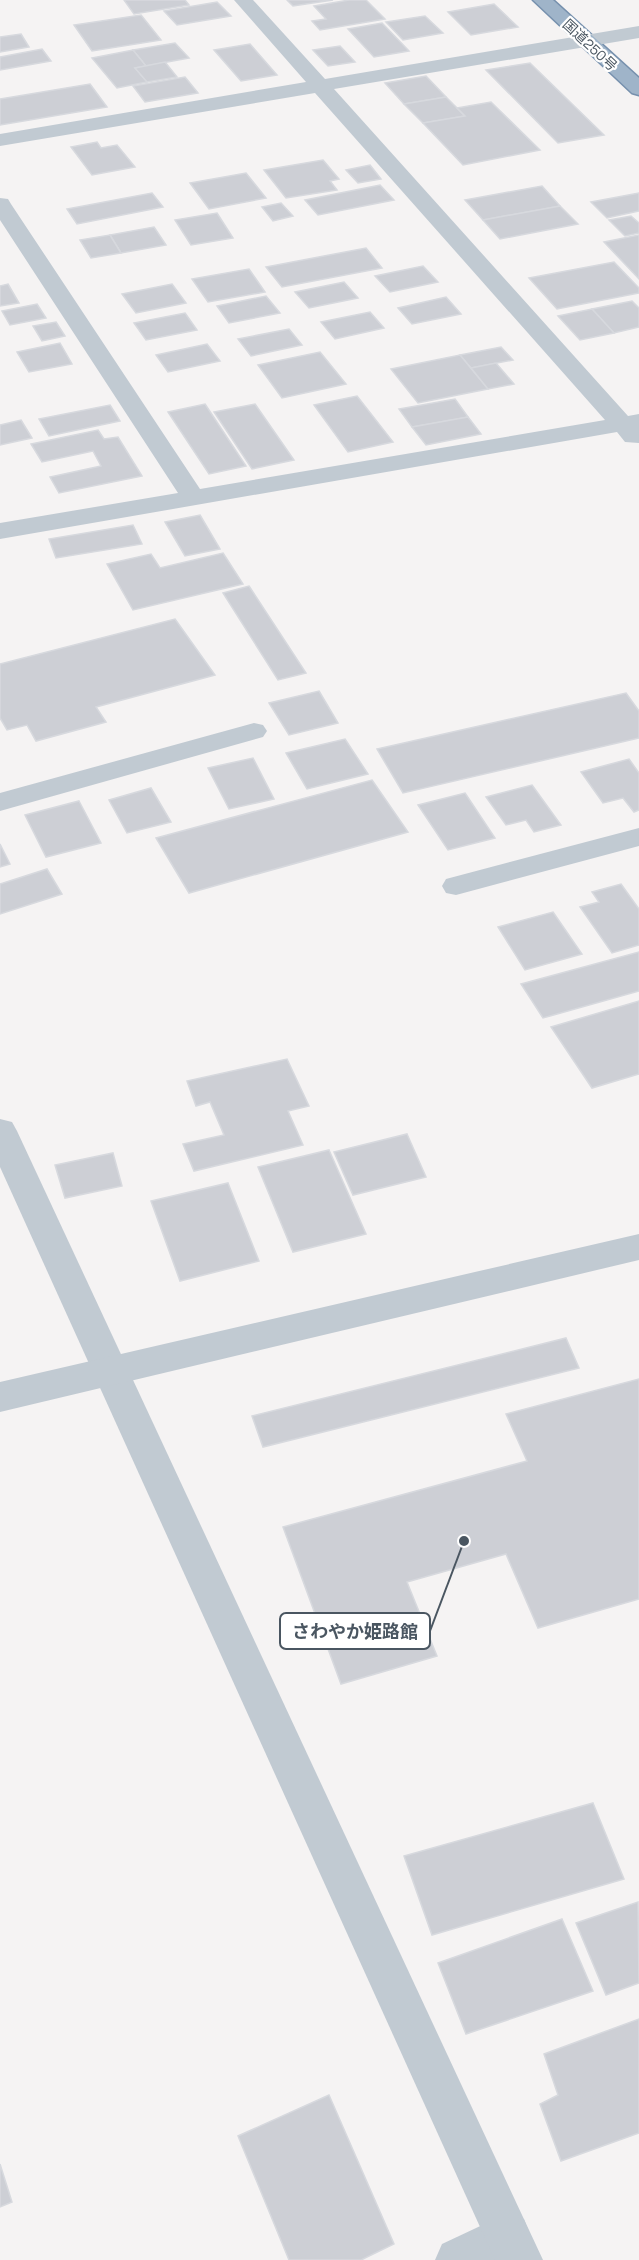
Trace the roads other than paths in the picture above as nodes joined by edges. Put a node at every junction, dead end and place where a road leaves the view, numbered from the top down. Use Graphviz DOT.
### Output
graph roads {
  1 [pos="243,0"];
  2 [pos="542,0"];
  3 [pos="639,32"];
  4 [pos="585,41"];
  5 [pos="319,86"];
  6 [pos="639,89"];
  7 [pos="0,140"];
  8 [pos="0,204"];
  9 [pos="631,423"];
  10 [pos="639,443"];
  11 [pos="193,496"];
  12 [pos="0,531"];
  13 [pos="254,731"];
  14 [pos="0,802"];
  15 [pos="639,837"];
  16 [pos="456,886"];
  17 [pos="0,1131"];
  18 [pos="639,1247"];
  19 [pos="111,1371"];
  20 [pos="0,1397"];
  21 [pos="514,2248"];
  22 [pos="458,2260"];
  1 -- 5 [label="street"];
  2 -- 4 [label="highway, 国道250号"];
  3 -- 4 [label="street"];
  4 -- 5 [label="street"];
  4 -- 6 [label="highway, 国道250号"];
  5 -- 7 [label="street"];
  5 -- 9 [label="street"];
  8 -- 11 [label="street"];
  9 -- 10 [label="street"];
  9 -- 11 [label="street"];
  11 -- 12 [label="street"];
  13 -- 14 [label="lane"];
  15 -- 16 [label="lane"];
  17 -- 19 [label="street"];
  18 -- 19 [label="street"];
  19 -- 20 [label="street"];
  19 -- 21 [label="street"];
  21 -- 22 [label="lane"];
}
